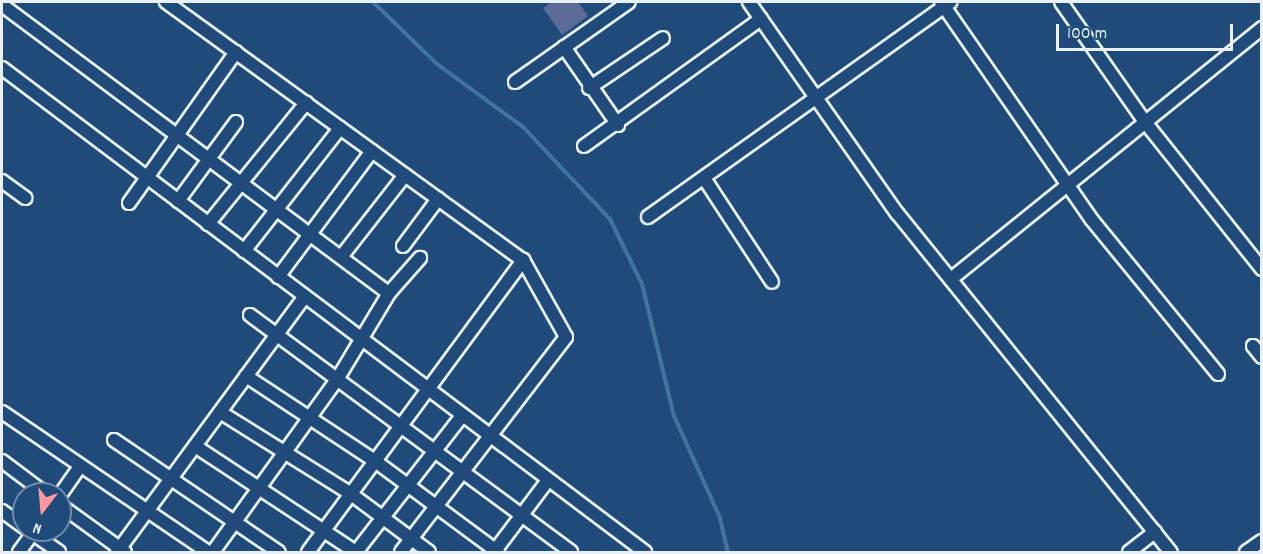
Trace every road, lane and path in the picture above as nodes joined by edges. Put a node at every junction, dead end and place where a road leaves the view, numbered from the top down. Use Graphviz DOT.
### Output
graph roads {
  1 [pos="166,2"];
  2 [pos="629,2"];
  3 [pos="749,2"];
  4 [pos="1061,2"];
  5 [pos="945,3"];
  6 [pos="2,5"];
  7 [pos="761,19"];
  8 [pos="1262,28"];
  9 [pos="663,38"];
  10 [pos="564,46"];
  11 [pos="236,52"];
  12 [pos="2,68"];
  13 [pos="515,82"];
  14 [pos="589,88"];
  15 [pos="816,97"];
  16 [pos="306,103"];
  17 [pos="236,122"];
  18 [pos="1145,122"];
  19 [pos="618,125"];
  20 [pos="340,128"];
  21 [pos="177,135"];
  22 [pos="584,146"];
  23 [pos="372,151"];
  24 [pos="209,159"];
  25 [pos="405,175"];
  26 [pos="147,178"];
  27 [pos="704,178"];
  28 [pos="2,181"];
  29 [pos="241,183"];
  30 [pos="1068,184"];
  31 [pos="25,198"];
  32 [pos="438,199"];
  33 [pos="178,201"];
  34 [pos="129,203"];
  35 [pos="277,209"];
  36 [pos="648,217"];
  37 [pos="208,224"];
  38 [pos="310,234"];
  39 [pos="403,246"];
  40 [pos="244,251"];
  41 [pos="341,257"];
  42 [pos="420,258"];
  43 [pos="523,260"];
  44 [pos="1262,269"];
  45 [pos="278,277"];
  46 [pos="951,279"];
  47 [pos="772,282"];
  48 [pos="389,292"];
  49 [pos="304,297"];
  50 [pos="250,315"];
  51 [pos="277,334"];
  52 [pos="363,341"];
  53 [pos="1252,346"];
  54 [pos="1262,357"];
  55 [pos="1218,374"];
  56 [pos="246,376"];
  57 [pos="338,378"];
  58 [pos="427,390"];
  59 [pos="2,412"];
  60 [pos="220,412"];
  61 [pos="462,416"];
  62 [pos="308,419"];
  63 [pos="402,424"];
  64 [pos="490,436"];
  65 [pos="114,440"];
  66 [pos="195,446"];
  67 [pos="435,450"];
  68 [pos="284,453"];
  69 [pos="375,460"];
  70 [pos="2,461"];
  71 [pos="80,466"];
  72 [pos="463,471"];
  73 [pos="171,479"];
  74 [pos="548,480"];
  75 [pos="30,482"];
  76 [pos="69,482"];
  77 [pos="408,485"];
  78 [pos="258,489"];
  79 [pos="351,494"];
  80 [pos="436,506"];
  81 [pos="149,509"];
  82 [pos="72,514"];
  83 [pos="522,515"];
  84 [pos="383,518"];
  85 [pos="232,523"];
  86 [pos="325,529"];
  87 [pos="1155,532"];
  88 [pos="411,539"];
  89 [pos="1262,541"];
  90 [pos="46,542"];
  91 [pos="121,551"];
  92 [pos="639,551"];
  93 [pos="59,552"];
  94 [pos="208,552"];
  95 [pos="213,552"];
  96 [pos="279,552"];
  97 [pos="308,552"];
  98 [pos="356,552"];
  99 [pos="401,552"];
  100 [pos="429,552"];
  101 [pos="496,552"];
  102 [pos="571,552"];
  103 [pos="1130,552"];
  104 [pos="1171,552"];
  105 [pos="1246,552"];
  1 -- 11 [label="street"];
  2 -- 10 [label="street"];
  3 -- 7 [label="street"];
  4 -- 18 [label="street"];
  5 -- 15 [label="street"];
  5 -- 30 [label="street"];
  6 -- 21 [label="street"];
  7 -- 15 [label="street"];
  7 -- 19 [label="street"];
  8 -- 18 [label="street"];
  9 -- 14 [label="street"];
  10 -- 13 [label="street"];
  10 -- 14 [label="street"];
  11 -- 16 [label="street"];
  11 -- 21 [label="street"];
  12 -- 26 [label="street"];
  14 -- 19 [label="street"];
  15 -- 27 [label="street"];
  15 -- 46 [label="street"];
  16 -- 20 [label="street"];
  16 -- 29 [label="street"];
  17 -- 24 [label="street"];
  18 -- 30 [label="street"];
  18 -- 44 [label="street"];
  19 -- 22 [label="street"];
  20 -- 23 [label="street"];
  20 -- 35 [label="street"];
  21 -- 24 [label="street"];
  21 -- 26 [label="street"];
  23 -- 25 [label="street"];
  23 -- 38 [label="street"];
  24 -- 29 [label="street"];
  24 -- 33 [label="street"];
  25 -- 32 [label="street"];
  25 -- 41 [label="street"];
  26 -- 33 [label="street"];
  26 -- 34 [label="street"];
  27 -- 36 [label="street"];
  27 -- 47 [label="street"];
  28 -- 31 [label="street"];
  29 -- 35 [label="street"];
  29 -- 37 [label="street"];
  30 -- 46 [label="street"];
  30 -- 55 [label="street"];
  32 -- 39 [label="street"];
  32 -- 43 [label="street"];
  33 -- 37 [label="street"];
  35 -- 38 [label="street"];
  35 -- 40 [label="street"];
  37 -- 40 [label="street"];
  38 -- 41 [label="street"];
  38 -- 45 [label="street"];
  40 -- 45 [label="street"];
  41 -- 48 [label="street"];
  42 -- 48 [label="street"];
  43 -- 58 [label="street"];
  43 -- 64 [label="street"];
  45 -- 49 [label="street"];
  46 -- 87 [label="street"];
  48 -- 52 [label="street"];
  49 -- 51 [label="street"];
  49 -- 52 [label="street"];
  50 -- 51 [label="street"];
  51 -- 56 [label="street"];
  51 -- 57 [label="street"];
  52 -- 57 [label="street"];
  52 -- 58 [label="street"];
  53 -- 54 [label="street"];
  56 -- 60 [label="street"];
  56 -- 62 [label="street"];
  57 -- 62 [label="street"];
  57 -- 63 [label="street"];
  58 -- 61 [label="street"];
  58 -- 63 [label="street"];
  59 -- 71 [label="street"];
  60 -- 66 [label="street"];
  60 -- 68 [label="street"];
  61 -- 64 [label="street"];
  61 -- 67 [label="street"];
  62 -- 68 [label="street"];
  62 -- 69 [label="street"];
  63 -- 67 [label="street"];
  63 -- 69 [label="street"];
  64 -- 72 [label="street"];
  64 -- 74 [label="street"];
  65 -- 73 [label="street"];
  66 -- 73 [label="street"];
  66 -- 78 [label="street"];
  67 -- 72 [label="street"];
  67 -- 77 [label="street"];
  68 -- 78 [label="street"];
  68 -- 79 [label="street"];
  69 -- 77 [label="street"];
  69 -- 79 [label="street"];
  70 -- 75 [label="street"];
  71 -- 76 [label="street"];
  71 -- 81 [label="street"];
  72 -- 80 [label="street"];
  72 -- 83 [label="street"];
  73 -- 81 [label="street"];
  73 -- 85 [label="street"];
  74 -- 83 [label="street"];
  74 -- 92 [label="street"];
  77 -- 80 [label="street"];
  77 -- 84 [label="street"];
  78 -- 85 [label="street"];
  78 -- 86 [label="street"];
  79 -- 84 [label="street"];
  79 -- 86 [label="street"];
  80 -- 88 [label="street"];
  80 -- 101 [label="street"];
  81 -- 91 [label="street"];
  81 -- 94 [label="street"];
  82 -- 91 [label="street"];
  83 -- 101 [label="street"];
  83 -- 102 [label="street"];
  84 -- 88 [label="street"];
  84 -- 98 [label="street"];
  85 -- 95 [label="street"];
  85 -- 96 [label="street"];
  86 -- 97 [label="street"];
  86 -- 98 [label="street"];
  87 -- 103 [label="street"];
  87 -- 104 [label="street"];
  88 -- 99 [label="street"];
  88 -- 100 [label="street"];
  89 -- 105 [label="street"];
  90 -- 93 [label="street"];
}
